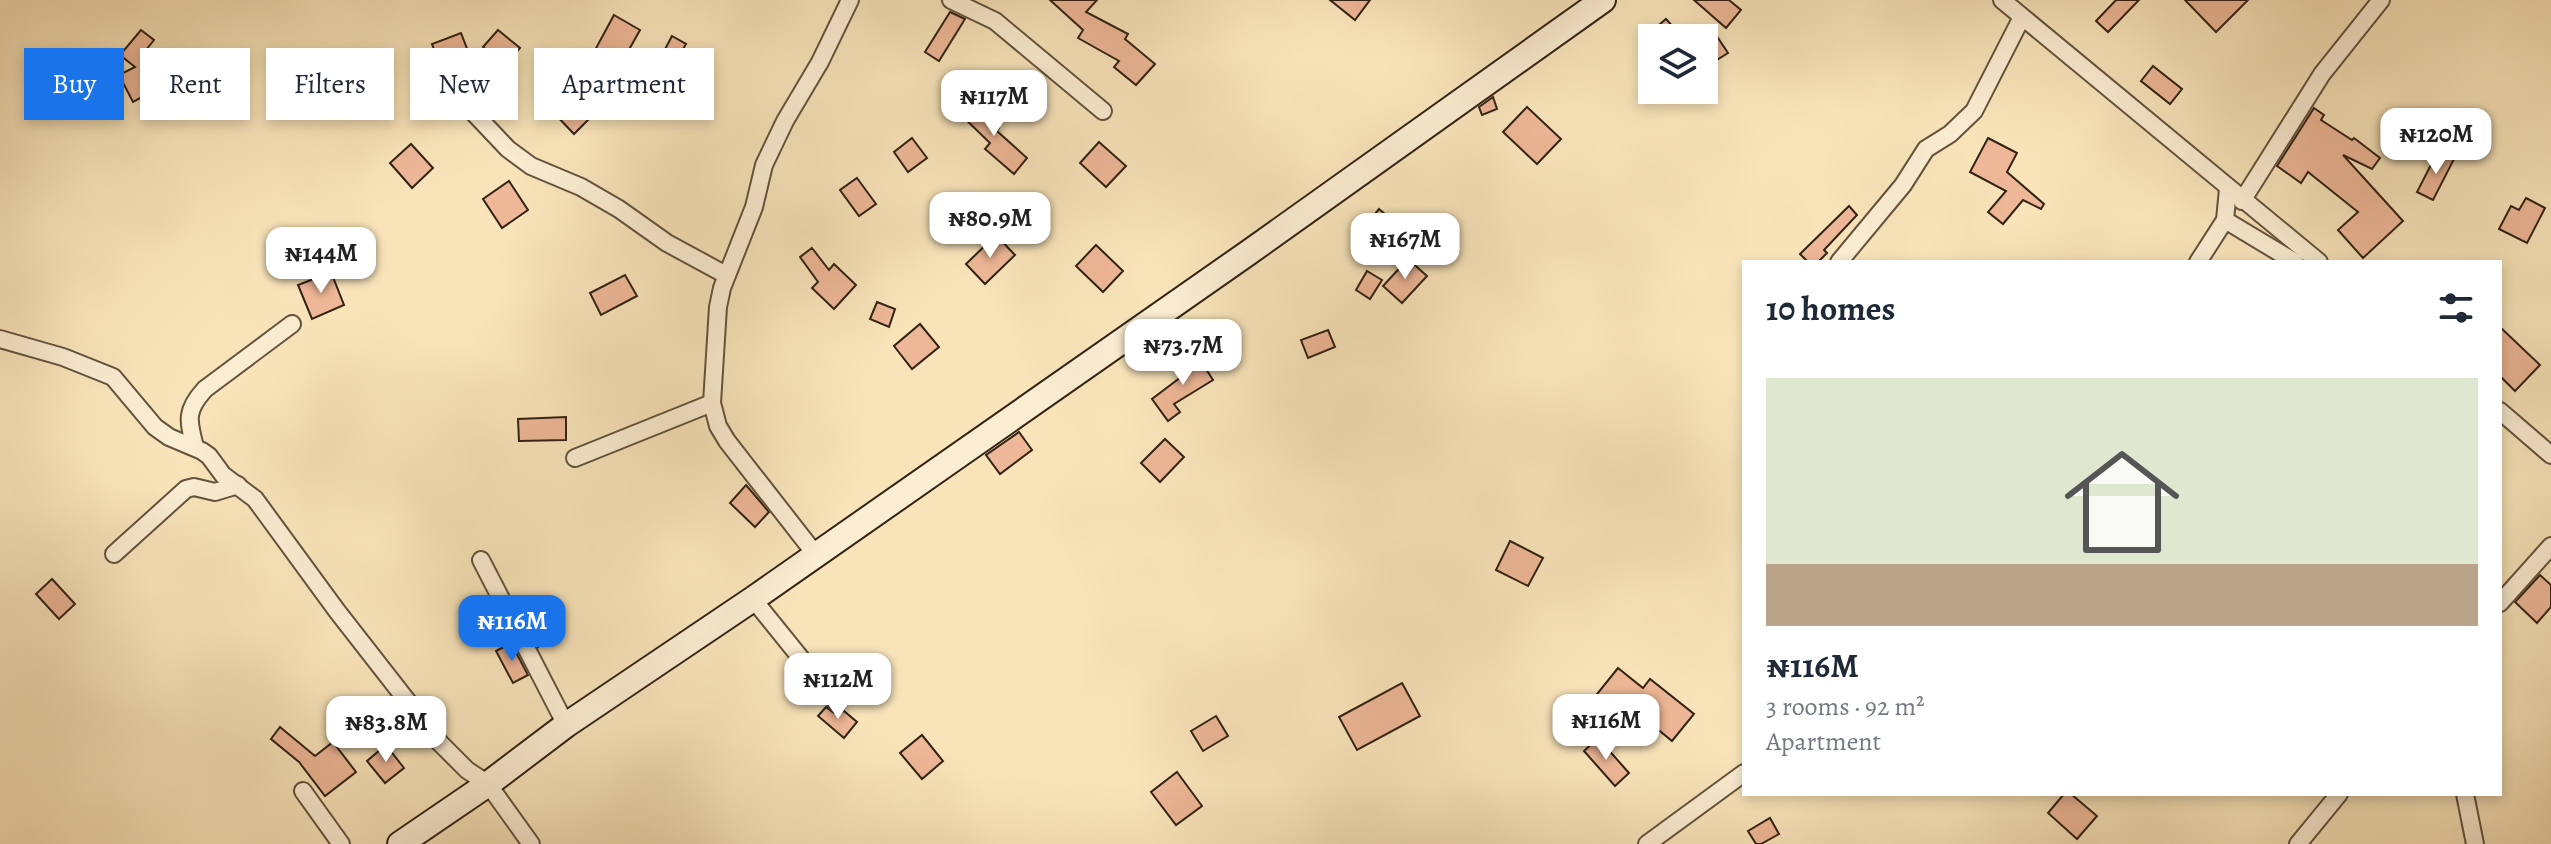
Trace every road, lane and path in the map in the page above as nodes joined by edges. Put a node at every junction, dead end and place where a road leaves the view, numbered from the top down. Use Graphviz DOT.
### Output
graph roads {
  1 [pos="850,0"];
  2 [pos="951,0"];
  3 [pos="1603,0"];
  4 [pos="2002,0"];
  5 [pos="2381,0"];
  6 [pos="2022,17"];
  7 [pos="1103,111"];
  8 [pos="480,120"];
  9 [pos="2228,189"];
  10 [pos="2242,201"];
  11 [pos="2225,220"];
  12 [pos="1841,260"];
  13 [pos="2199,260"];
  14 [pos="2292,260"];
  15 [pos="2316,260"];
  16 [pos="726,275"];
  17 [pos="292,324"];
  18 [pos="0,339"];
  19 [pos="712,403"];
  20 [pos="2502,412"];
  21 [pos="2547,445"];
  22 [pos="195,447"];
  23 [pos="575,458"];
  24 [pos="238,485"];
  25 [pos="2551,546"];
  26 [pos="114,554"];
  27 [pos="816,555"];
  28 [pos="481,560"];
  29 [pos="753,599"];
  30 [pos="2502,601"];
  31 [pos="837,703"];
  32 [pos="566,725"];
  33 [pos="1742,774"];
  34 [pos="488,784"];
  35 [pos="303,791"];
  36 [pos="2337,796"];
  37 [pos="2465,796"];
  38 [pos="409,842"];
  39 [pos="341,844"];
  40 [pos="531,844"];
  41 [pos="1647,844"];
  42 [pos="2298,844"];
  43 [pos="2475,844"];
  1 -- 16 [label="street"];
  2 -- 7 [label="street"];
  3 -- 27 [label="street"];
  4 -- 6 [label="street"];
  5 -- 10 [label="street"];
  6 -- 9 [label="street"];
  6 -- 12 [label="street"];
  8 -- 16 [label="street"];
  9 -- 10 [label="street"];
  9 -- 11 [label="street"];
  10 -- 15 [label="street"];
  11 -- 13 [label="street"];
  11 -- 14 [label="street"];
  16 -- 19 [label="street"];
  17 -- 22 [label="street"];
  18 -- 22 [label="street"];
  19 -- 23 [label="street"];
  19 -- 27 [label="street"];
  20 -- 21 [label="street"];
  22 -- 24 [label="street"];
  24 -- 26 [label="street"];
  24 -- 34 [label="street"];
  25 -- 30 [label="street"];
  27 -- 29 [label="street"];
  28 -- 32 [label="street"];
  29 -- 31 [label="street"];
  29 -- 32 [label="street"];
  32 -- 34 [label="street"];
  33 -- 41 [label="street"];
  34 -- 38 [label="street"];
  34 -- 40 [label="street"];
  35 -- 39 [label="street"];
  36 -- 42 [label="street"];
  37 -- 43 [label="street"];
}
